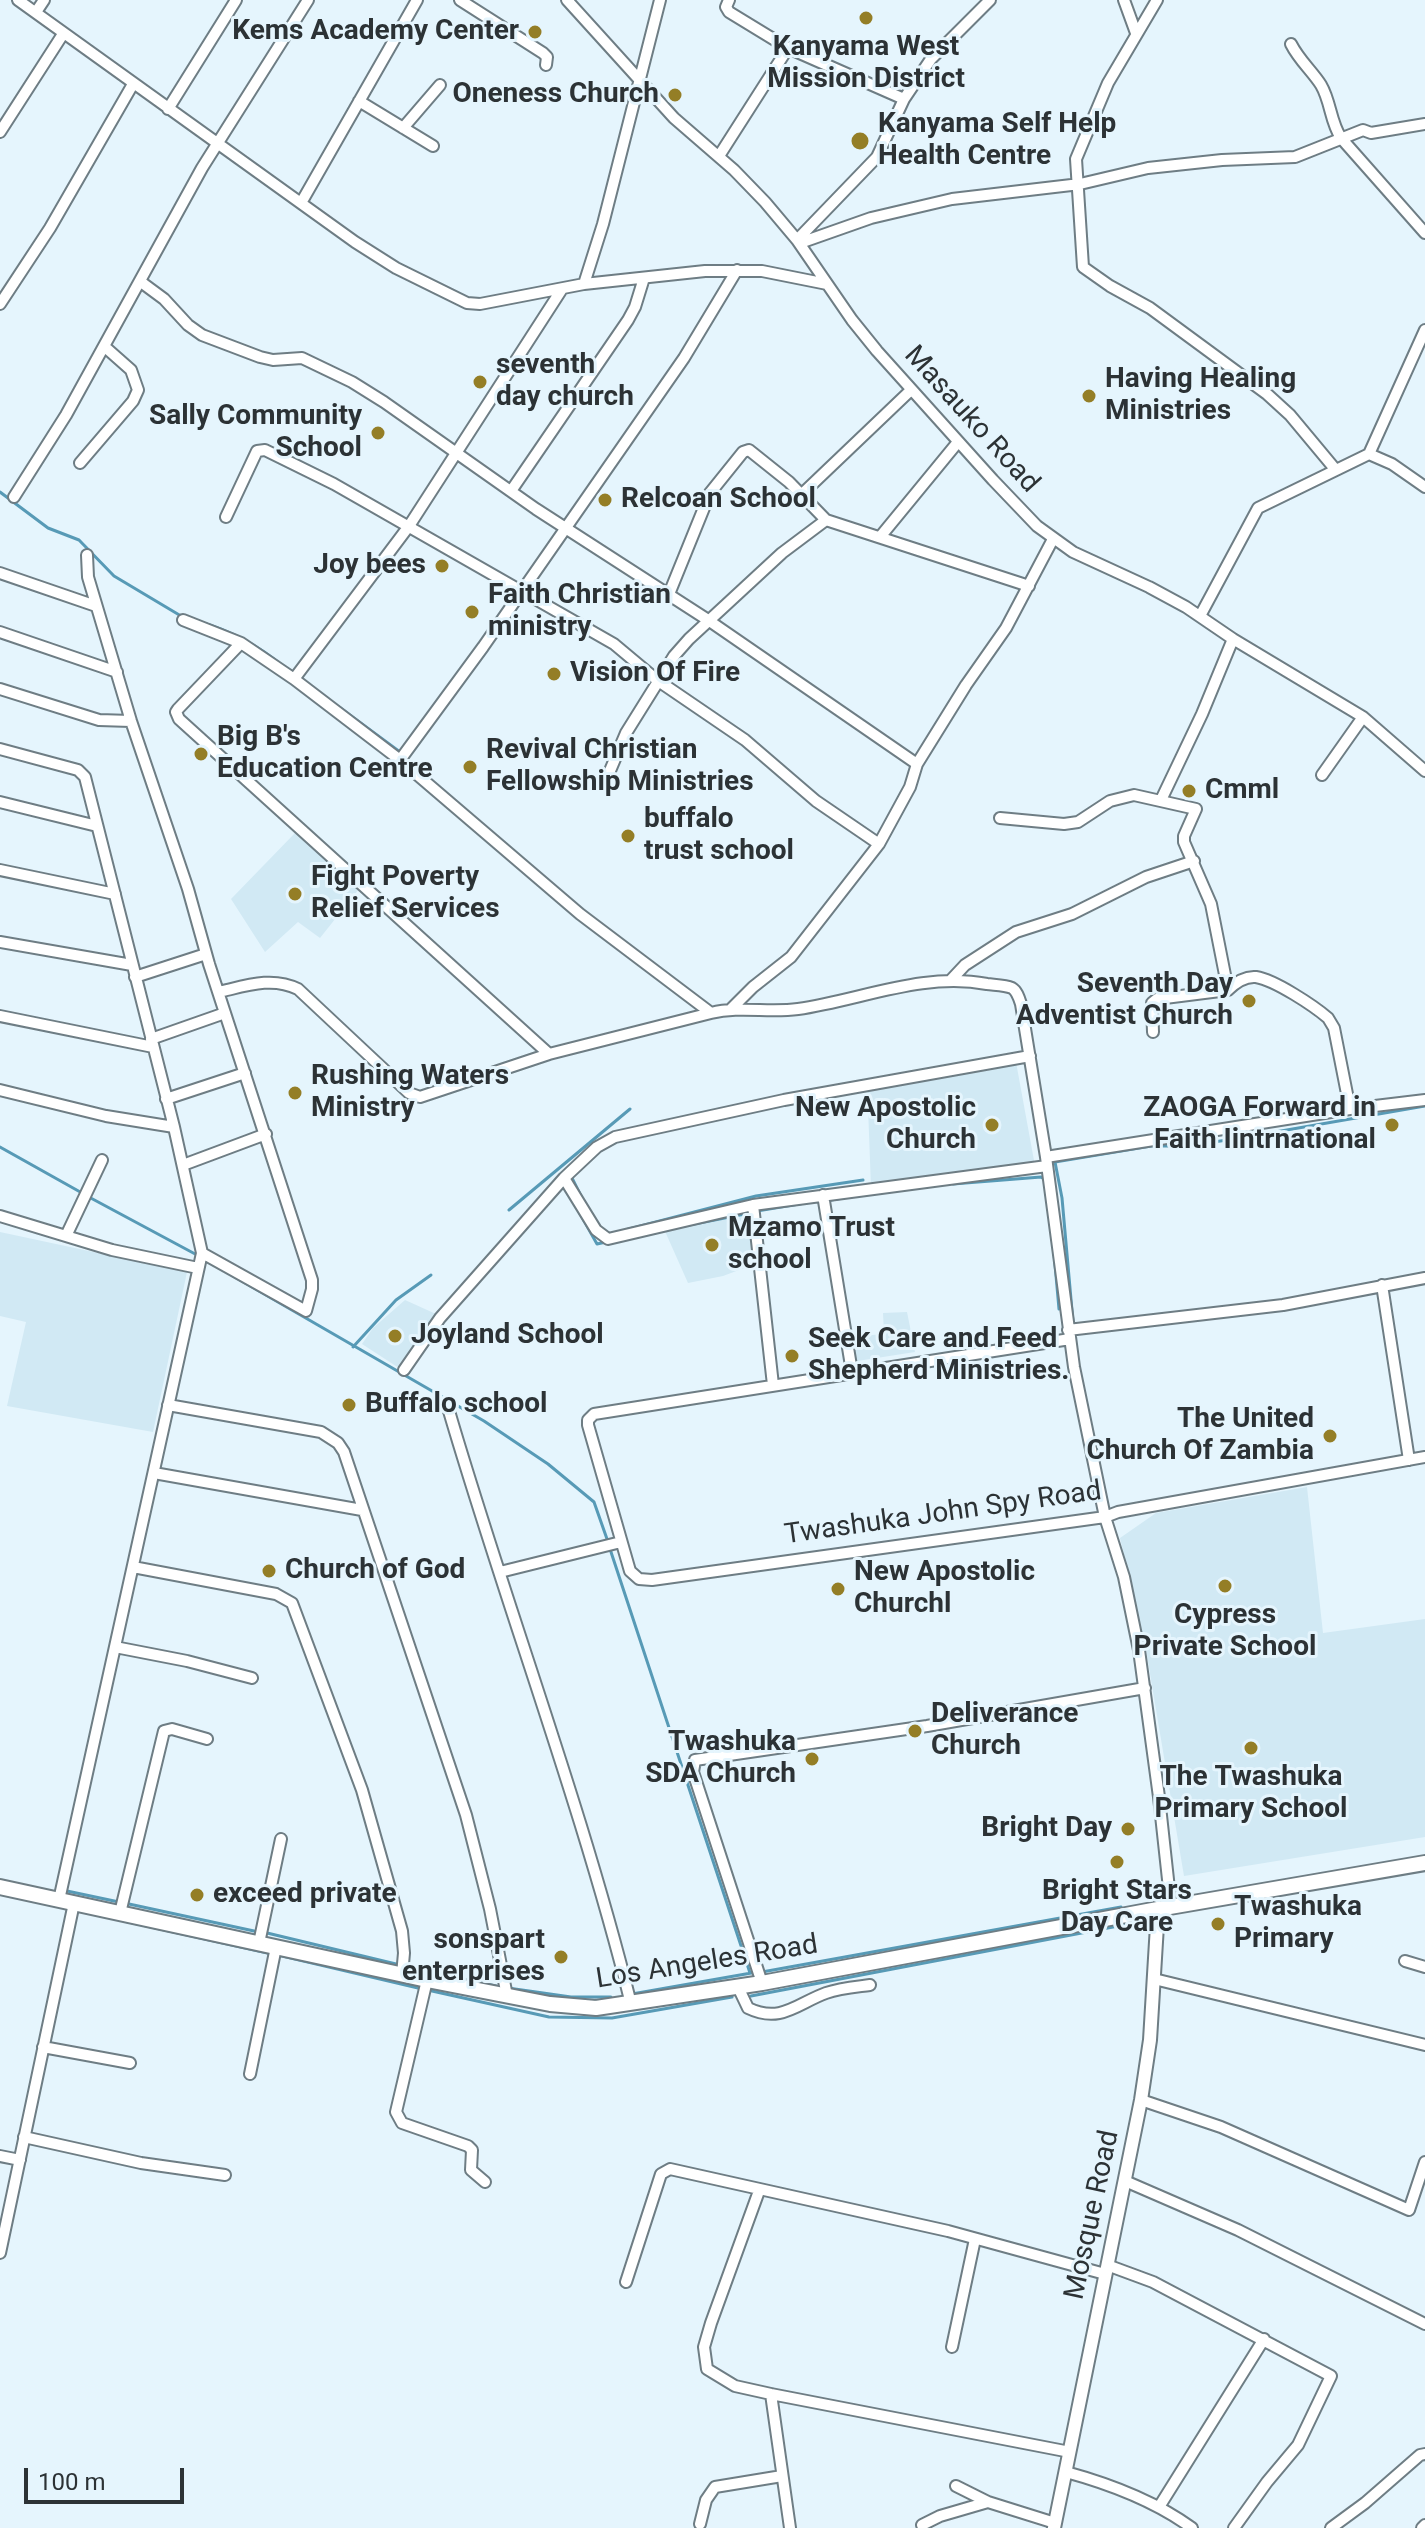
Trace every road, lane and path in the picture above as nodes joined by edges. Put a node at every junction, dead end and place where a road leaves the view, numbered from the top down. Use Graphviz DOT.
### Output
graph roads {
  1 [pos="18,0"];
  2 [pos="44,0"];
  3 [pos="236,0"];
  4 [pos="308,0"];
  5 [pos="417,0"];
  6 [pos="460,0"];
  7 [pos="660,0"];
  8 [pos="729,0"];
  9 [pos="990,0"];
  10 [pos="1124,0"];
  11 [pos="1157,0"];
  12 [pos="572,2"];
  13 [pos="36,12"];
  14 [pos="1136,33"];
  15 [pos="63,34"];
  16 [pos="1291,44"];
  17 [pos="788,48"];
  18 [pos="546,65"];
  19 [pos="638,82"];
  20 [pos="133,84"];
  21 [pos="440,85"];
  22 [pos="904,99"];
  23 [pos="359,101"];
  24 [pos="168,109"];
  25 [pos="1425,124"];
  26 [pos="403,128"];
  27 [pos="0,132"];
  28 [pos="1341,138"];
  29 [pos="218,144"];
  30 [pos="433,146"];
  31 [pos="719,156"];
  32 [pos="1080,184"];
  33 [pos="301,203"];
  34 [pos="1425,233"];
  35 [pos="799,241"];
  36 [pos="737,270"];
  37 [pos="644,278"];
  38 [pos="141,282"];
  39 [pos="584,284"];
  40 [pos="827,284"];
  41 [pos="562,289"];
  42 [pos="0,304"];
  43 [pos="1425,330"];
  44 [pos="105,347"];
  45 [pos="911,390"];
  46 [pos="958,442"];
  47 [pos="457,452"];
  48 [pos="1369,454"];
  49 [pos="80,463"];
  50 [pos="1335,469"];
  51 [pos="1425,487"];
  52 [pos="511,491"];
  53 [pos="802,494"];
  54 [pos="14,497"];
  55 [pos="226,517"];
  56 [pos="826,520"];
  57 [pos="409,526"];
  58 [pos="565,528"];
  59 [pos="880,537"];
  60 [pos="1053,539"];
  61 [pos="87,555"];
  62 [pos="0,573"];
  63 [pos="1029,586"];
  64 [pos="520,590"];
  65 [pos="669,594"];
  66 [pos="96,606"];
  67 [pos="1200,616"];
  68 [pos="183,620"];
  69 [pos="708,620"];
  70 [pos="0,632"];
  71 [pos="1233,639"];
  72 [pos="241,643"];
  73 [pos="117,672"];
  74 [pos="294,679"];
  75 [pos="657,680"];
  76 [pos="0,689"];
  77 [pos="1363,717"];
  78 [pos="131,721"];
  79 [pos="0,749"];
  80 [pos="400,760"];
  81 [pos="917,764"];
  82 [pos="1425,771"];
  83 [pos="1322,775"];
  84 [pos="611,784"];
  85 [pos="1161,800"];
  86 [pos="0,802"];
  87 [pos="1000,818"];
  88 [pos="97,826"];
  89 [pos="879,844"];
  90 [pos="1194,861"];
  91 [pos="0,870"];
  92 [pos="115,894"];
  93 [pos="0,942"];
  94 [pos="206,954"];
  95 [pos="132,965"];
  96 [pos="135,977"];
  97 [pos="950,981"];
  98 [pos="1228,990"];
  99 [pos="219,992"];
  100 [pos="730,1010"];
  101 [pos="225,1013"];
  102 [pos="711,1013"];
  103 [pos="0,1016"];
  104 [pos="1153,1032"];
  105 [pos="152,1043"];
  106 [pos="549,1054"];
  107 [pos="1030,1056"];
  108 [pos="245,1073"];
  109 [pos="0,1090"];
  110 [pos="166,1099"];
  111 [pos="1425,1100"];
  112 [pos="1350,1109"];
  113 [pos="174,1127"];
  114 [pos="266,1134"];
  115 [pos="102,1160"];
  116 [pos="1047,1162"];
  117 [pos="183,1165"];
  118 [pos="564,1178"];
  119 [pos="823,1195"];
  120 [pos="753,1205"];
  121 [pos="0,1216"];
  122 [pos="66,1236"];
  123 [pos="202,1253"];
  124 [pos="198,1268"];
  125 [pos="1425,1278"];
  126 [pos="1382,1285"];
  127 [pos="1069,1334"];
  128 [pos="404,1370"];
  129 [pos="852,1372"];
  130 [pos="773,1385"];
  131 [pos="444,1404"];
  132 [pos="168,1405"];
  133 [pos="1425,1457"];
  134 [pos="1409,1460"];
  135 [pos="154,1473"];
  136 [pos="362,1510"];
  137 [pos="1105,1517"];
  138 [pos="621,1542"];
  139 [pos="133,1567"];
  140 [pos="500,1572"];
  141 [pos="115,1647"];
  142 [pos="252,1678"];
  143 [pos="1145,1688"];
  144 [pos="207,1739"];
  145 [pos="281,1839"];
  146 [pos="1425,1863"];
  147 [pos="0,1887"];
  148 [pos="67,1901"];
  149 [pos="1164,1908"];
  150 [pos="120,1913"];
  151 [pos="259,1943"];
  152 [pos="276,1947"];
  153 [pos="1405,1961"];
  154 [pos="1425,1967"];
  155 [pos="402,1975"];
  156 [pos="1154,1979"];
  157 [pos="427,1982"];
  158 [pos="762,1983"];
  159 [pos="870,1985"];
  160 [pos="738,1987"];
  161 [pos="507,1996"];
  162 [pos="631,2004"];
  163 [pos="1425,2045"];
  164 [pos="43,2047"];
  165 [pos="130,2063"];
  166 [pos="250,2074"];
  167 [pos="1141,2100"];
  168 [pos="24,2137"];
  169 [pos="0,2156"];
  170 [pos="20,2160"];
  171 [pos="1425,2162"];
  172 [pos="225,2175"];
  173 [pos="1125,2181"];
  174 [pos="485,2182"];
  175 [pos="759,2191"];
  176 [pos="1420,2197"];
  177 [pos="975,2239"];
  178 [pos="0,2253"];
  179 [pos="1106,2270"];
  180 [pos="626,2282"];
  181 [pos="1425,2324"];
  182 [pos="1264,2339"];
  183 [pos="952,2347"];
  184 [pos="771,2394"];
  185 [pos="1070,2452"];
  186 [pos="1425,2454"];
  187 [pos="1066,2472"];
  188 [pos="782,2476"];
  189 [pos="956,2486"];
  190 [pos="988,2502"];
  191 [pos="1159,2507"];
  192 [pos="700,2524"];
  193 [pos="922,2525"];
  194 [pos="1054,2525"];
  195 [pos="790,2528"];
  196 [pos="1192,2528"];
  197 [pos="1234,2528"];
  198 [pos="1331,2528"];
  1 -- 13 [label="street"];
  2 -- 13 [label="street"];
  3 -- 24 [label="street"];
  4 -- 29 [label="street"];
  5 -- 23 [label="street"];
  6 -- 18 [label="street"];
  7 -- 19 [label="street"];
  8 -- 17 [label="street"];
  9 -- 22 [label="street"];
  10 -- 14 [label="street"];
  11 -- 14 [label="street"];
  12 -- 19 [label="street, Masauko Road"];
  13 -- 15 [label="street"];
  14 -- 32 [label="street"];
  15 -- 20 [label="street"];
  15 -- 27 [label="street"];
  16 -- 28 [label="street"];
  17 -- 22 [label="street"];
  17 -- 31 [label="street"];
  19 -- 31 [label="street, Masauko Road"];
  19 -- 39 [label="street"];
  20 -- 24 [label="street"];
  20 -- 42 [label="street"];
  21 -- 26 [label="street"];
  22 -- 35 [label="street"];
  23 -- 26 [label="street"];
  23 -- 33 [label="street"];
  24 -- 29 [label="street"];
  25 -- 28 [label="street"];
  26 -- 30 [label="street"];
  28 -- 32 [label="street"];
  28 -- 34 [label="street"];
  29 -- 33 [label="street"];
  29 -- 38 [label="street"];
  31 -- 35 [label="street, Masauko Road"];
  32 -- 35 [label="street"];
  32 -- 50 [label="street"];
  33 -- 41 [label="street"];
  35 -- 40 [label="street, Masauko Road"];
  36 -- 37 [label="street"];
  36 -- 40 [label="street"];
  36 -- 58 [label="street"];
  37 -- 39 [label="street"];
  37 -- 52 [label="street"];
  38 -- 44 [label="street"];
  38 -- 47 [label="street"];
  39 -- 41 [label="street"];
  40 -- 45 [label="street, Masauko Road"];
  41 -- 47 [label="street"];
  43 -- 48 [label="street"];
  44 -- 49 [label="street"];
  44 -- 54 [label="street"];
  45 -- 46 [label="street, Masauko Road"];
  45 -- 53 [label="street"];
  46 -- 59 [label="street"];
  46 -- 60 [label="street, Masauko Road"];
  47 -- 52 [label="street"];
  47 -- 57 [label="street"];
  48 -- 50 [label="street"];
  48 -- 51 [label="street"];
  50 -- 67 [label="street"];
  52 -- 58 [label="street"];
  53 -- 56 [label="street"];
  53 -- 65 [label="street"];
  55 -- 57 [label="street"];
  56 -- 59 [label="street"];
  56 -- 69 [label="street"];
  57 -- 64 [label="street"];
  57 -- 74 [label="street"];
  58 -- 64 [label="street"];
  58 -- 65 [label="street"];
  59 -- 63 [label="street"];
  60 -- 63 [label="street"];
  60 -- 67 [label="street, Masauko Road"];
  61 -- 66 [label="street"];
  62 -- 66 [label="street"];
  63 -- 81 [label="street"];
  64 -- 75 [label="street"];
  64 -- 80 [label="street"];
  65 -- 69 [label="street"];
  66 -- 73 [label="street"];
  67 -- 71 [label="street, Masauko Road"];
  68 -- 72 [label="street"];
  69 -- 75 [label="street"];
  69 -- 81 [label="street"];
  70 -- 73 [label="street"];
  71 -- 77 [label="street, Masauko Road"];
  71 -- 85 [label="street"];
  72 -- 74 [label="street"];
  72 -- 106 [label="street"];
  73 -- 78 [label="street"];
  74 -- 80 [label="street"];
  75 -- 84 [label="street"];
  75 -- 89 [label="street"];
  76 -- 78 [label="street"];
  77 -- 82 [label="street, Masauko Road"];
  77 -- 83 [label="street"];
  78 -- 94 [label="street"];
  79 -- 88 [label="street"];
  80 -- 102 [label="street"];
  81 -- 89 [label="street"];
  85 -- 87 [label="street"];
  85 -- 90 [label="street"];
  86 -- 88 [label="street"];
  88 -- 92 [label="street"];
  89 -- 100 [label="street"];
  90 -- 97 [label="street"];
  90 -- 98 [label="street"];
  91 -- 92 [label="street"];
  92 -- 95 [label="street"];
  93 -- 95 [label="street"];
  94 -- 96 [label="street"];
  94 -- 99 [label="street"];
  95 -- 96 [label="street"];
  96 -- 105 [label="street"];
  97 -- 100 [label="street"];
  97 -- 107 [label="street"];
  98 -- 104 [label="street"];
  98 -- 112 [label="street"];
  99 -- 101 [label="street"];
  99 -- 106 [label="street"];
  100 -- 102 [label="street"];
  101 -- 105 [label="street"];
  101 -- 108 [label="street"];
  102 -- 106 [label="street"];
  103 -- 105 [label="street"];
  105 -- 110 [label="street"];
  107 -- 116 [label="street"];
  107 -- 118 [label="street"];
  108 -- 110 [label="street"];
  108 -- 114 [label="street"];
  109 -- 113 [label="street"];
  110 -- 113 [label="street"];
  111 -- 112 [label="street"];
  112 -- 116 [label="street"];
  113 -- 117 [label="street"];
  114 -- 117 [label="street"];
  114 -- 123 [label="street"];
  115 -- 122 [label="street"];
  116 -- 119 [label="street"];
  116 -- 127 [label="street"];
  117 -- 123 [label="street"];
  118 -- 120 [label="street"];
  118 -- 128 [label="street"];
  119 -- 120 [label="street"];
  119 -- 129 [label="street"];
  120 -- 130 [label="street"];
  121 -- 122 [label="street"];
  122 -- 124 [label="street"];
  123 -- 124 [label="street"];
  124 -- 132 [label="street"];
  125 -- 126 [label="street"];
  126 -- 127 [label="street"];
  126 -- 134 [label="street"];
  127 -- 129 [label="street"];
  127 -- 137 [label="street"];
  129 -- 130 [label="street"];
  130 -- 138 [label="street, Twashuka John Spy Road"];
  131 -- 140 [label="street"];
  132 -- 135 [label="street"];
  132 -- 136 [label="street"];
  133 -- 134 [label="street, Twashuka John Spy Road"];
  134 -- 137 [label="street, Twashuka John Spy Road"];
  135 -- 136 [label="street"];
  135 -- 139 [label="street"];
  136 -- 161 [label="street"];
  137 -- 138 [label="street, Twashuka John Spy Road"];
  137 -- 143 [label="street"];
  138 -- 140 [label="street"];
  139 -- 141 [label="street"];
  139 -- 155 [label="street"];
  140 -- 162 [label="street"];
  141 -- 142 [label="street"];
  141 -- 148 [label="street"];
  143 -- 149 [label="street"];
  143 -- 158 [label="street"];
  144 -- 150 [label="street"];
  145 -- 151 [label="street"];
  146 -- 149 [label="main road, Los Angeles Road"];
  147 -- 148 [label="main road, Los Angeles Road"];
  148 -- 150 [label="main road, Los Angeles Road"];
  148 -- 164 [label="street"];
  149 -- 156 [label="street, Mosque Road"];
  149 -- 158 [label="main road, Los Angeles Road"];
  150 -- 151 [label="main road, Los Angeles Road"];
  151 -- 152 [label="main road, Los Angeles Road"];
  152 -- 155 [label="main road, Los Angeles Road"];
  152 -- 166 [label="street"];
  153 -- 154 [label="street"];
  155 -- 157 [label="main road, Los Angeles Road"];
  156 -- 163 [label="street"];
  156 -- 167 [label="street, Mosque Road"];
  157 -- 161 [label="main road, Los Angeles Road"];
  157 -- 174 [label="street"];
  158 -- 160 [label="main road, Los Angeles Road"];
  159 -- 160 [label="street"];
  160 -- 162 [label="main road, Los Angeles Road"];
  161 -- 162 [label="main road, Los Angeles Road"];
  164 -- 165 [label="street"];
  164 -- 168 [label="street"];
  167 -- 173 [label="street, Mosque Road"];
  167 -- 176 [label="street"];
  168 -- 170 [label="street"];
  168 -- 172 [label="street"];
  169 -- 170 [label="street"];
  170 -- 178 [label="street"];
  171 -- 176 [label="street"];
  173 -- 179 [label="street, Mosque Road"];
  173 -- 181 [label="street"];
  175 -- 177 [label="street"];
  175 -- 180 [label="street"];
  175 -- 184 [label="street"];
  177 -- 179 [label="street"];
  177 -- 183 [label="street"];
  179 -- 182 [label="street"];
  179 -- 185 [label="street, Mosque Road"];
  182 -- 191 [label="street"];
  182 -- 197 [label="street"];
  184 -- 185 [label="street"];
  184 -- 188 [label="street"];
  185 -- 187 [label="street, Mosque Road"];
  186 -- 198 [label="street"];
  187 -- 191 [label="street"];
  187 -- 194 [label="street, Mosque Road"];
  188 -- 192 [label="street"];
  188 -- 195 [label="street"];
  189 -- 190 [label="street"];
  190 -- 193 [label="street"];
  190 -- 194 [label="street"];
  191 -- 196 [label="street"];
}
